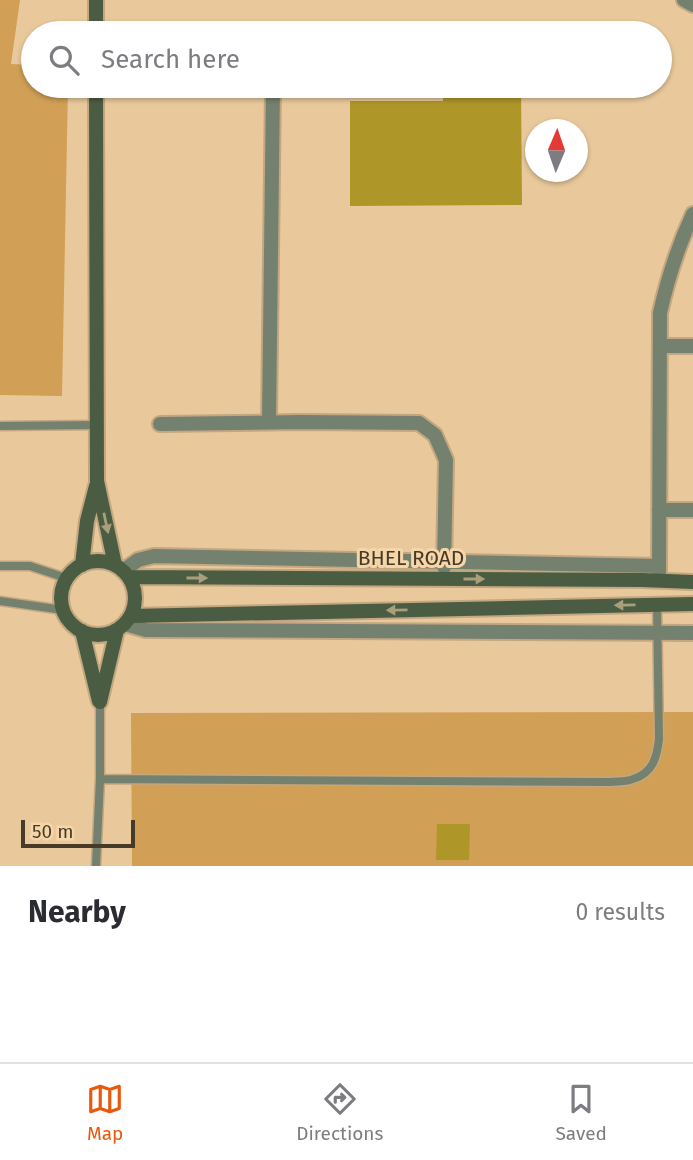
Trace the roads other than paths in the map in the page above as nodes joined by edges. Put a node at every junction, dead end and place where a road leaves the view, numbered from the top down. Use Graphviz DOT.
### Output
graph roads {
  1 [pos="96,0"];
  2 [pos="684,0"];
  3 [pos="693,5"];
  4 [pos="96,21"];
  5 [pos="96,98"];
  6 [pos="273,98"];
  7 [pos="693,214"];
  8 [pos="660,346"];
  9 [pos="693,346"];
  10 [pos="269,422"];
  11 [pos="160,424"];
  12 [pos="97,425"];
  13 [pos="0,426"];
  14 [pos="97,481"];
  15 [pos="659,510"];
  16 [pos="693,510"];
  17 [pos="444,561"];
  18 [pos="82,565"];
  19 [pos="0,566"];
  20 [pos="122,571"];
  21 [pos="659,573"];
  22 [pos="66,578"];
  23 [pos="444,579"];
  24 [pos="693,582"];
  25 [pos="0,601"];
  26 [pos="657,604"];
  27 [pos="693,604"];
  28 [pos="63,610"];
  29 [pos="124,623"];
  30 [pos="82,631"];
  31 [pos="693,633"];
  32 [pos="658,634"];
  33 [pos="100,702"];
  34 [pos="100,779"];
  35 [pos="96,866"];
  1 -- 4 [label="street"];
  2 -- 3 [label="street"];
  5 -- 12 [label="street"];
  6 -- 10 [label="street"];
  7 -- 8 [label="street"];
  8 -- 9 [label="street"];
  8 -- 15 [label="street"];
  10 -- 11 [label="street"];
  10 -- 17 [label="street"];
  12 -- 13 [label="lane"];
  12 -- 14 [label="street"];
  14 -- 18 [label="street"];
  14 -- 20 [label="street, one-way"];
  15 -- 16 [label="street"];
  15 -- 21 [label="street"];
  17 -- 20 [label="street"];
  17 -- 21 [label="street"];
  17 -- 23 [label="street"];
  18 -- 20 [label="street"];
  18 -- 22 [label="street"];
  19 -- 22 [label="lane"];
  20 -- 23 [label="street, BHEL ROAD, one-way"];
  20 -- 29 [label="street"];
  23 -- 21 [label="street, BHEL ROAD, one-way"];
  21 -- 24 [label="street, BHEL ROAD"];
  22 -- 28 [label="street"];
  25 -- 28 [label="lane"];
  26 -- 27 [label="street"];
  26 -- 29 [label="street, one-way"];
  26 -- 32 [label="lane"];
  28 -- 30 [label="street"];
  29 -- 30 [label="street"];
  29 -- 32 [label="street"];
  29 -- 33 [label="street"];
  30 -- 33 [label="street"];
  31 -- 32 [label="street"];
  32 -- 34 [label="lane"];
  33 -- 34 [label="lane"];
  34 -- 35 [label="lane"];
}
